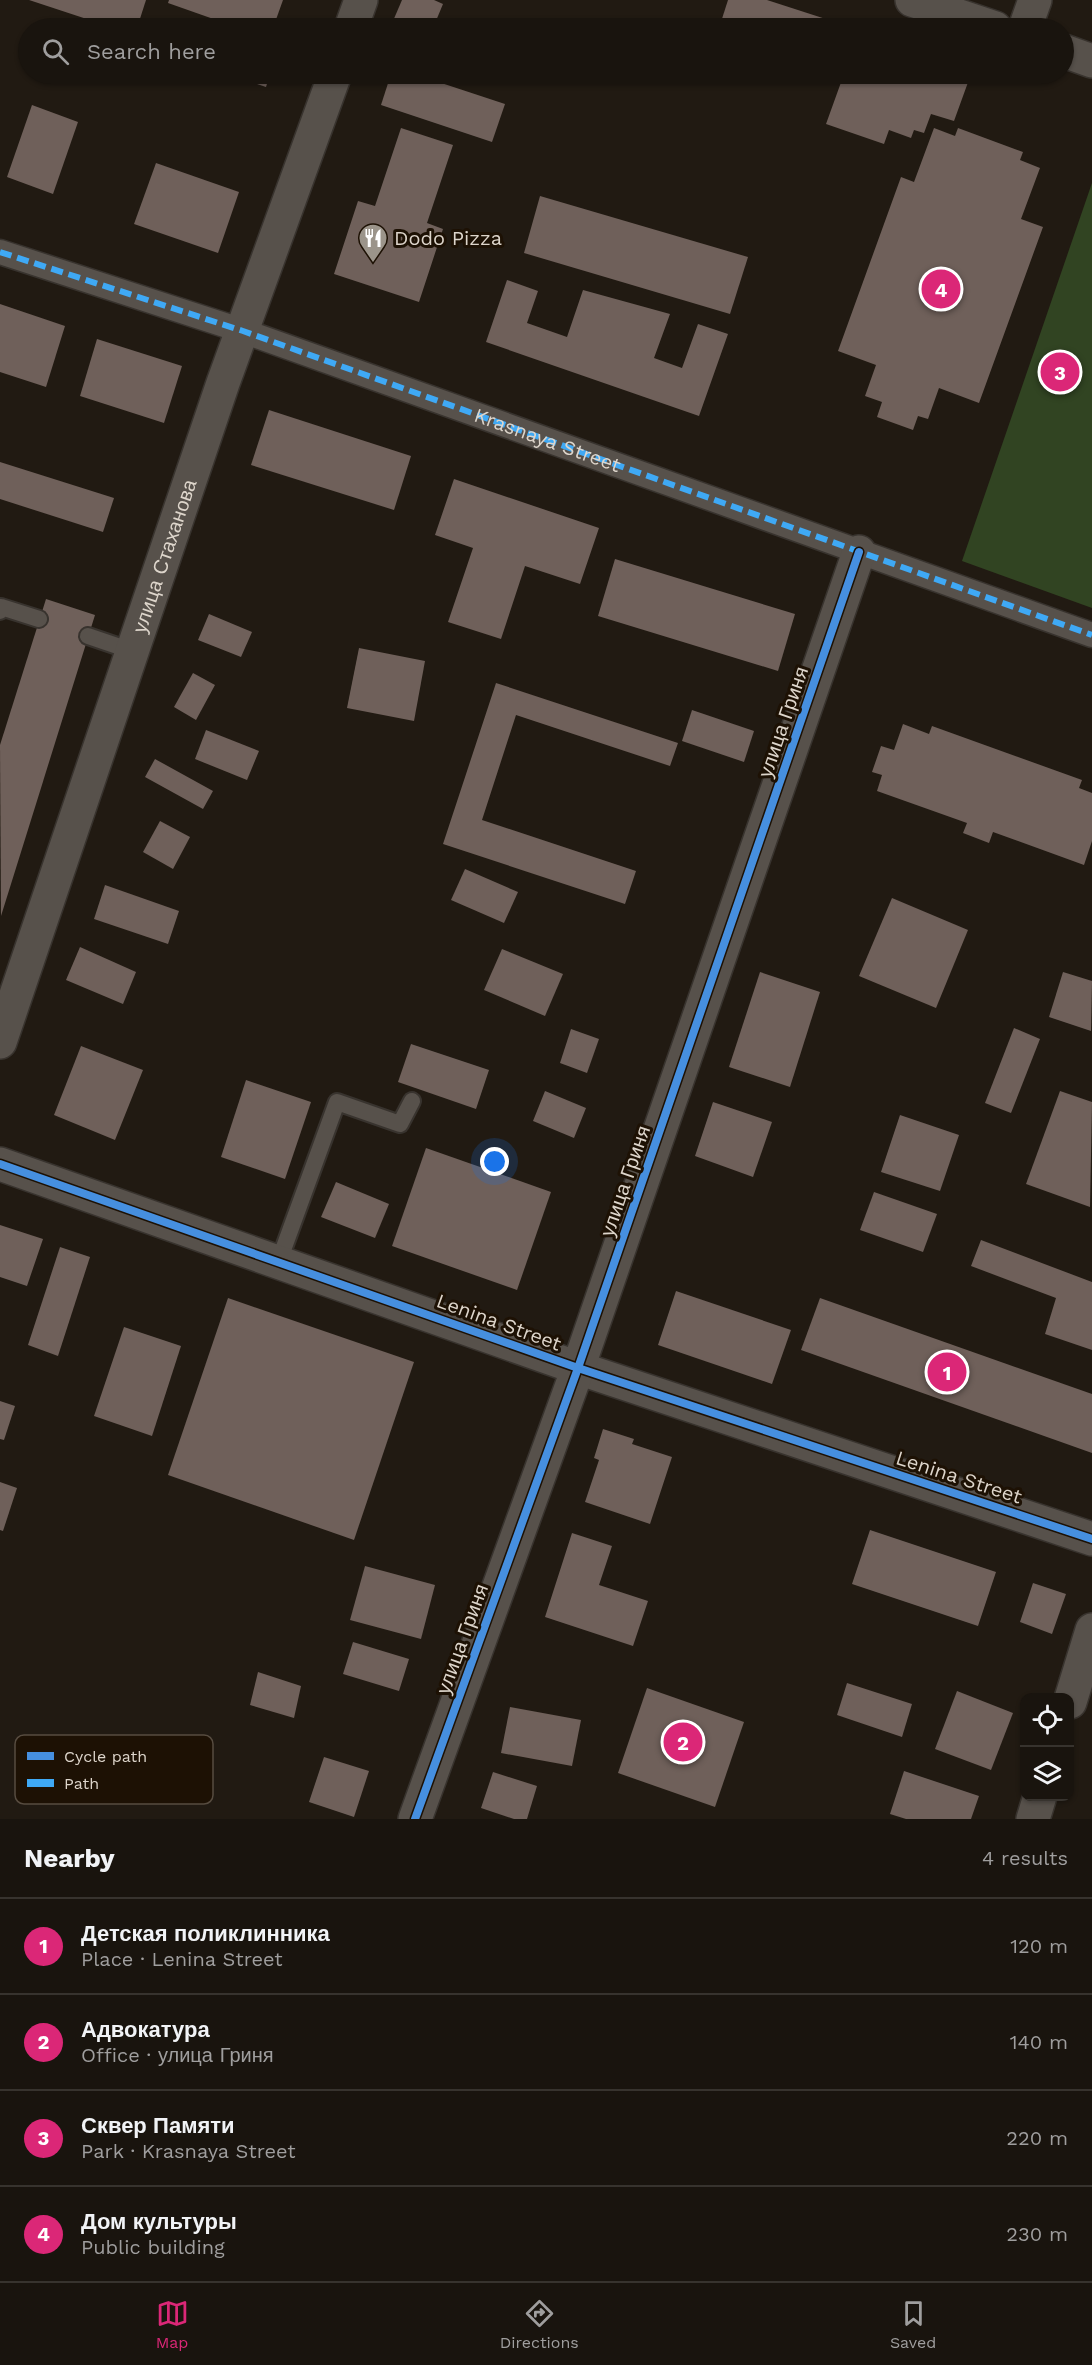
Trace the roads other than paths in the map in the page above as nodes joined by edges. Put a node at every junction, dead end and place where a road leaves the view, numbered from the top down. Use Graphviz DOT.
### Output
graph roads {
  1 [pos="361,0"];
  2 [pos="912,0"];
  3 [pos="1035,0"];
  4 [pos="355,18"];
  5 [pos="965,18"];
  6 [pos="1029,18"];
  7 [pos="1074,55"];
  8 [pos="1092,61"];
  9 [pos="330,84"];
  10 [pos="0,252"];
  11 [pos="243,331"];
  12 [pos="859,552"];
  13 [pos="0,610"];
  14 [pos="39,619"];
  15 [pos="1092,635"];
  16 [pos="88,636"];
  17 [pos="132,651"];
  18 [pos="0,1042"];
  19 [pos="412,1101"];
  20 [pos="0,1164"];
  21 [pos="279,1261"];
  22 [pos="578,1368"];
  23 [pos="1092,1539"];
  24 [pos="1092,1630"];
  25 [pos="1073,1693"];
  26 [pos="1039,1801"];
  27 [pos="415,1819"];
  28 [pos="1033,1819"];
  1 -- 4 [label="street"];
  2 -- 5 [label="street"];
  3 -- 6 [label="street"];
  7 -- 8 [label="street"];
  9 -- 11 [label="street, улица Стаханова"];
  10 -- 11 [label="street, Krasnaya Street"];
  11 -- 12 [label="street, Krasnaya Street"];
  11 -- 17 [label="street, улица Стаханова"];
  12 -- 15 [label="street, Krasnaya Street"];
  12 -- 22 [label="street, улица Гриня"];
  13 -- 14 [label="lane"];
  16 -- 17 [label="lane"];
  17 -- 18 [label="street, улица Стаханова"];
  19 -- 21 [label="lane"];
  20 -- 21 [label="street, Lenina Street"];
  21 -- 22 [label="street, Lenina Street"];
  22 -- 23 [label="street, Lenina Street"];
  22 -- 27 [label="street, улица Гриня"];
  24 -- 25 [label="street"];
  26 -- 28 [label="street"];
}
